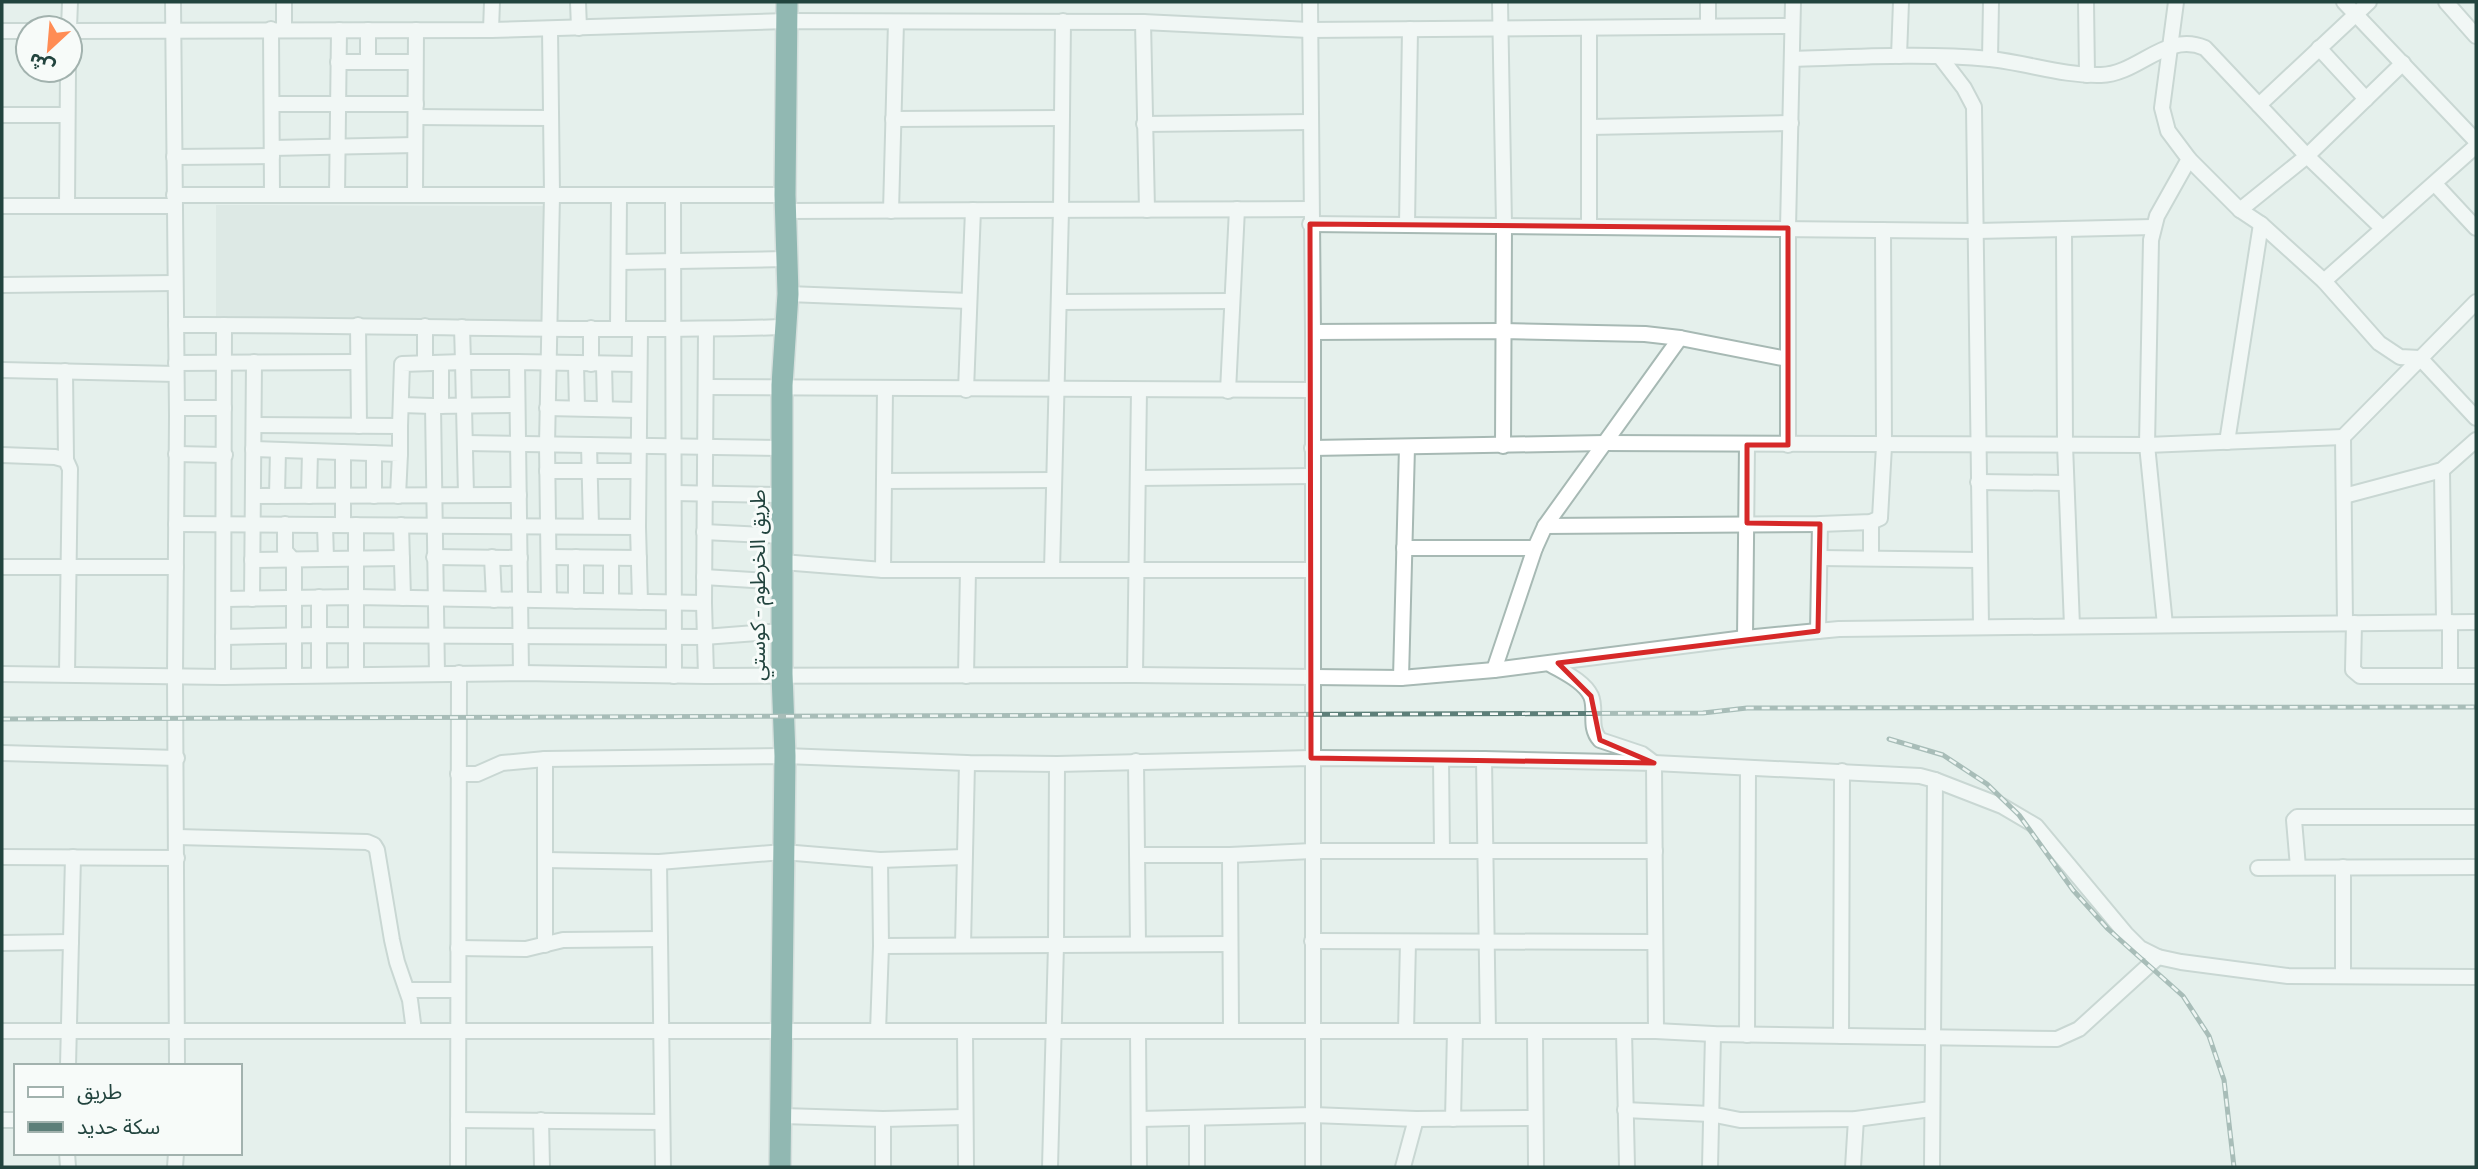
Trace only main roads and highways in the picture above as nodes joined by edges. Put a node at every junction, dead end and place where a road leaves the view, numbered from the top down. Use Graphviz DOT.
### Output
graph roads {
  1 [pos="787,11"];
  2 [pos="780,1167"];
  1 -- 2 [label="highway, طريق الخرطوم - كوستي"];
}
